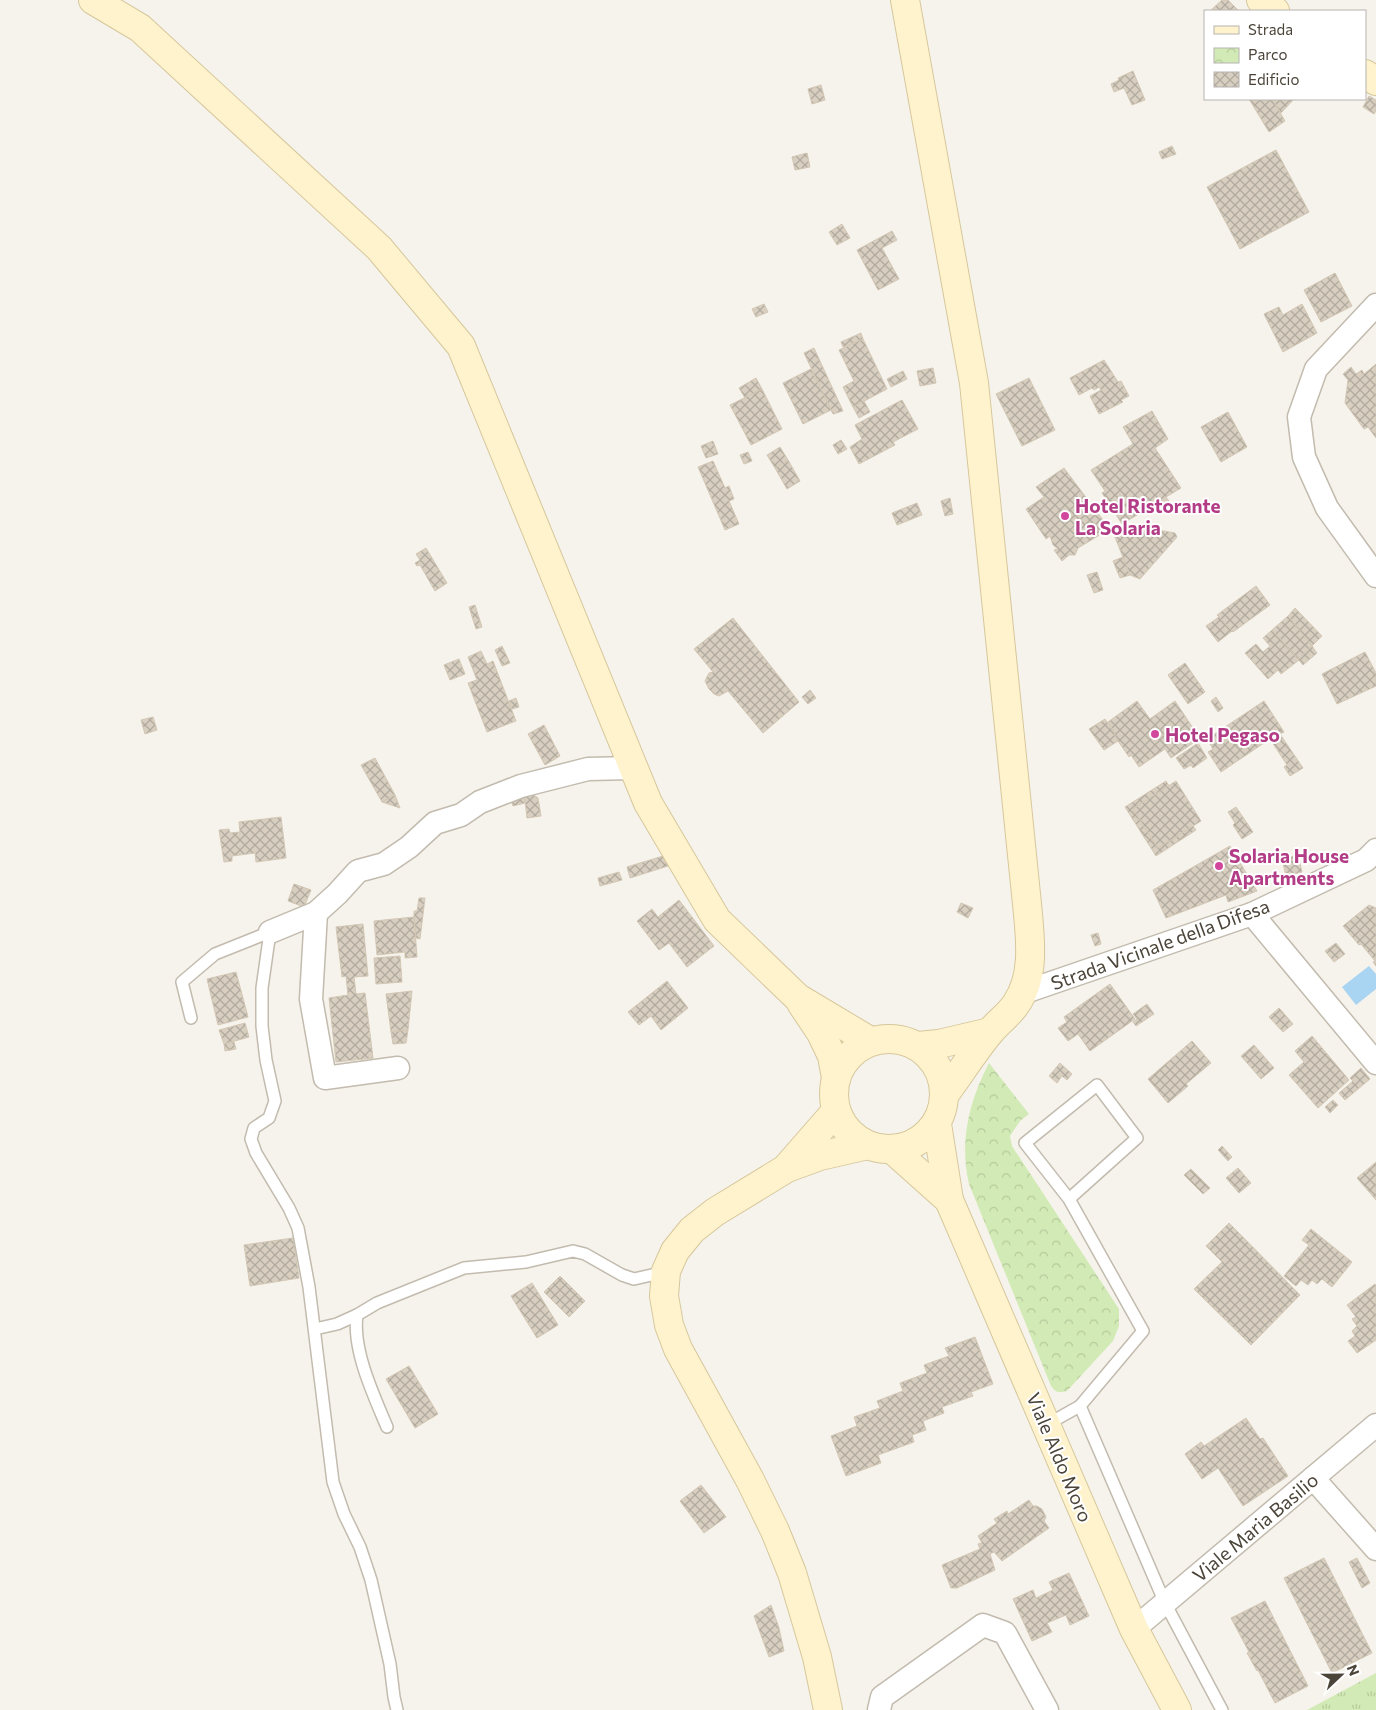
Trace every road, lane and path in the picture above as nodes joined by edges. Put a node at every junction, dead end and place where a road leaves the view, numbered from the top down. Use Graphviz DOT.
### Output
graph roads {
  1 [pos="93,0"];
  2 [pos="905,0"];
  3 [pos="1261,0"];
  4 [pos="1274,10"];
  5 [pos="1376,305"];
  6 [pos="1376,576"];
  7 [pos="633,768"];
  8 [pos="1376,850"];
  9 [pos="316,913"];
  10 [pos="1252,914"];
  11 [pos="270,932"];
  12 [pos="1022,994"];
  13 [pos="798,998"];
  14 [pos="191,1018"];
  15 [pos="990,1032"];
  16 [pos="870,1041"];
  17 [pos="918,1046"];
  18 [pos="1376,1063"];
  19 [pos="398,1068"];
  20 [pos="836,1078"];
  21 [pos="945,1094"];
  22 [pos="836,1111"];
  23 [pos="937,1124"];
  24 [pos="880,1147"];
  25 [pos="787,1168"];
  26 [pos="1069,1199"];
  27 [pos="950,1200"];
  28 [pos="666,1272"];
  29 [pos="357,1315"];
  30 [pos="315,1330"];
  31 [pos="1080,1406"];
  32 [pos="1046,1425"];
  33 [pos="1376,1425"];
  34 [pos="387,1427"];
  35 [pos="1313,1478"];
  36 [pos="1376,1549"];
  37 [pos="1165,1603"];
  38 [pos="1134,1629"];
  39 [pos="397,1710"];
  40 [pos="828,1710"];
  41 [pos="879,1710"];
  42 [pos="1047,1710"];
  43 [pos="1177,1710"];
  44 [pos="1222,1710"];
  1 -- 7 [label="main road"];
  2 -- 12 [label="main road"];
  3 -- 4 [label="main road"];
  5 -- 6 [label="street"];
  7 -- 9 [label="street"];
  7 -- 13 [label="main road"];
  8 -- 10 [label="street, Strada Vicinale della Difesa"];
  9 -- 11 [label="street"];
  9 -- 19 [label="street"];
  10 -- 12 [label="street, Strada Vicinale della Difesa"];
  10 -- 18 [label="street"];
  11 -- 14 [label="lane"];
  11 -- 30 [label="lane"];
  12 -- 15 [label="main road"];
  13 -- 16 [label="main road"];
  13 -- 20 [label="main road"];
  15 -- 17 [label="main road"];
  15 -- 21 [label="main road"];
  16 -- 17 [label="main road"];
  16 -- 20 [label="main road"];
  17 -- 21 [label="main road"];
  20 -- 22 [label="main road"];
  21 -- 23 [label="main road"];
  22 -- 24 [label="main road"];
  22 -- 25 [label="main road"];
  23 -- 24 [label="main road"];
  23 -- 27 [label="main road, Viale Aldo Moro"];
  24 -- 25 [label="main road"];
  24 -- 27 [label="main road, Viale Aldo Moro"];
  25 -- 28 [label="main road"];
  26 -- 26 [label="lane"];
  26 -- 31 [label="lane"];
  27 -- 32 [label="main road, Viale Aldo Moro"];
  28 -- 29 [label="lane"];
  28 -- 40 [label="main road"];
  29 -- 30 [label="lane"];
  29 -- 34 [label="lane"];
  30 -- 39 [label="lane"];
  31 -- 32 [label="lane"];
  31 -- 37 [label="lane"];
  32 -- 38 [label="main road, Viale Aldo Moro"];
  33 -- 35 [label="street, Viale Maria Basilio"];
  35 -- 36 [label="street"];
  35 -- 37 [label="street, Viale Maria Basilio"];
  37 -- 38 [label="street, Viale Maria Basilio"];
  37 -- 44 [label="lane"];
  38 -- 43 [label="main road, Viale Aldo Moro"];
  41 -- 42 [label="street"];
}
